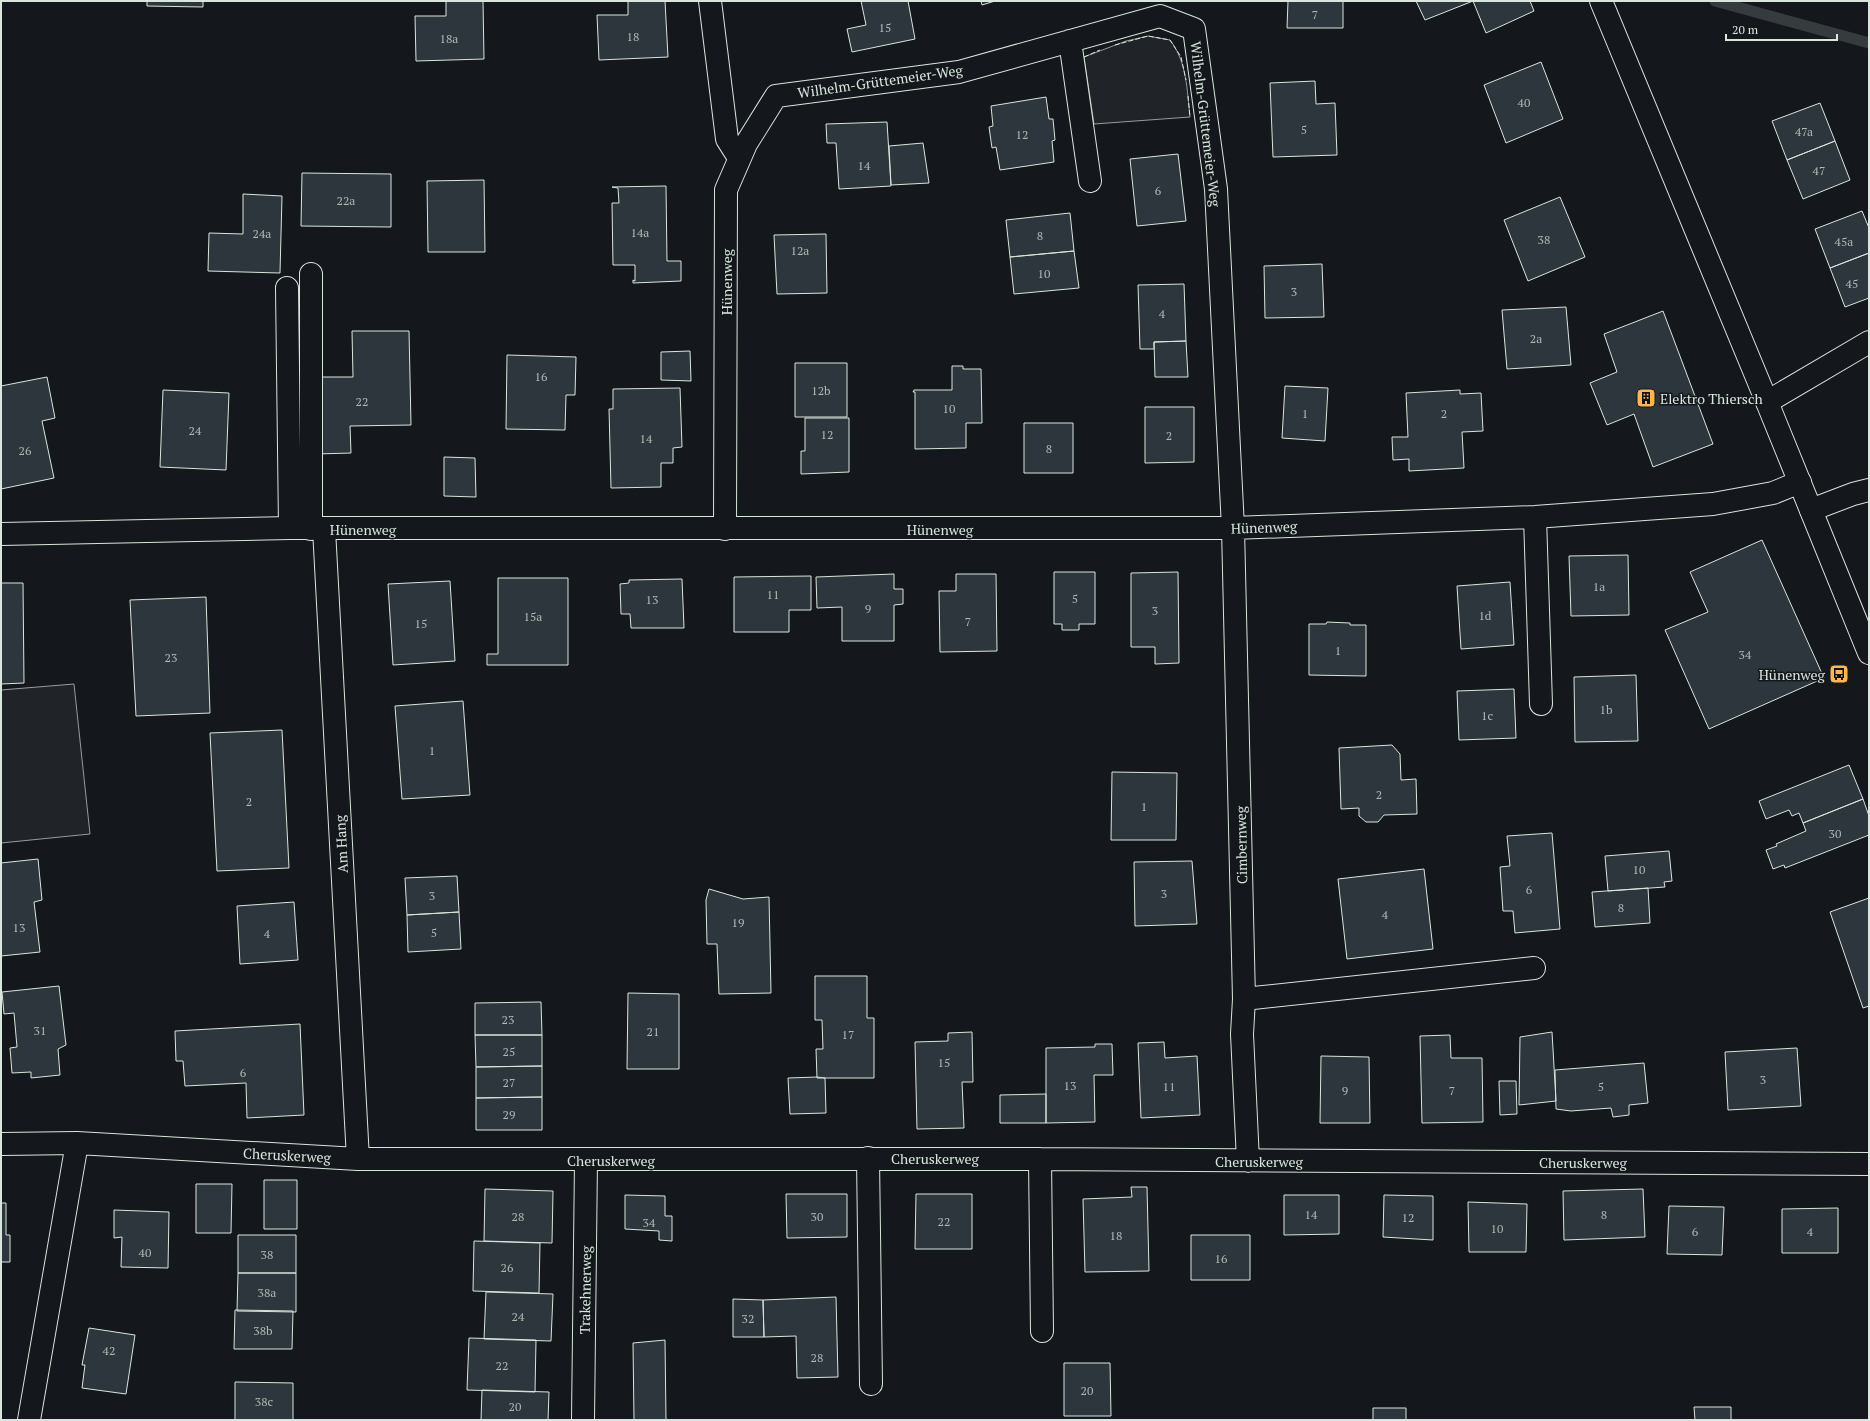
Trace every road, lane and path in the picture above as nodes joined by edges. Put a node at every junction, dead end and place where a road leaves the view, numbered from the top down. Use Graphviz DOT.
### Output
graph roads {
  1 [pos="710,1"];
  2 [pos="1601,1"];
  3 [pos="1070,40"];
  4 [pos="776,96"];
  5 [pos="739,158"];
  6 [pos="1090,181"];
  7 [pos="311,274"];
  8 [pos="287,288"];
  9 [pos="1869,342"];
  10 [pos="1767,402"];
  11 [pos="1800,482"];
  12 [pos="1869,490"];
  13 [pos="1811,510"];
  14 [pos="1535,517"];
  15 [pos="290,528"];
  16 [pos="1233,528"];
  17 [pos="318,529"];
  18 [pos="725,529"];
  19 [pos="1,534"];
  20 [pos="1869,653"];
  21 [pos="1541,704"];
  22 [pos="1534,968"];
  23 [pos="1244,999"];
  24 [pos="77,1143"];
  25 [pos="1,1144"];
  26 [pos="868,1158"];
  27 [pos="1040,1158"];
  28 [pos="358,1159"];
  29 [pos="586,1160"];
  30 [pos="1248,1161"];
  31 [pos="1869,1164"];
  32 [pos="1042,1331"];
  33 [pos="871,1384"];
  34 [pos="28,1420"];
  35 [pos="583,1420"];
  1 -- 5 [label="street"];
  2 -- 10 [label="street"];
  3 -- 4 [label="street, Wilhelm-Grüttemeier-Weg"];
  3 -- 6 [label="street"];
  3 -- 16 [label="street, Wilhelm-Grüttemeier-Weg"];
  4 -- 5 [label="street, Hünenweg"];
  5 -- 18 [label="street, Hünenweg"];
  7 -- 17 [label="street, Am Hang"];
  8 -- 15 [label="street"];
  9 -- 10 [label="street"];
  10 -- 11 [label="street"];
  11 -- 13 [label="street"];
  11 -- 14 [label="street, Hünenweg"];
  12 -- 13 [label="street"];
  13 -- 20 [label="street"];
  14 -- 16 [label="street, Hünenweg"];
  14 -- 21 [label="street"];
  15 -- 17 [label="street, Hünenweg"];
  15 -- 19 [label="street, Hünenweg"];
  16 -- 18 [label="street, Hünenweg"];
  16 -- 23 [label="street, Cimbernweg"];
  17 -- 18 [label="street, Hünenweg"];
  17 -- 28 [label="street, Am Hang"];
  22 -- 23 [label="street"];
  23 -- 30 [label="street, Cimbernweg"];
  24 -- 25 [label="street, Cheruskerweg"];
  24 -- 28 [label="street, Cheruskerweg"];
  24 -- 34 [label="street"];
  26 -- 27 [label="street, Cheruskerweg"];
  26 -- 29 [label="street, Cheruskerweg"];
  26 -- 33 [label="street"];
  27 -- 30 [label="street, Cheruskerweg"];
  27 -- 32 [label="street"];
  28 -- 29 [label="street, Cheruskerweg"];
  29 -- 35 [label="street, Trakehnerweg"];
  30 -- 31 [label="street, Cheruskerweg"];
}
